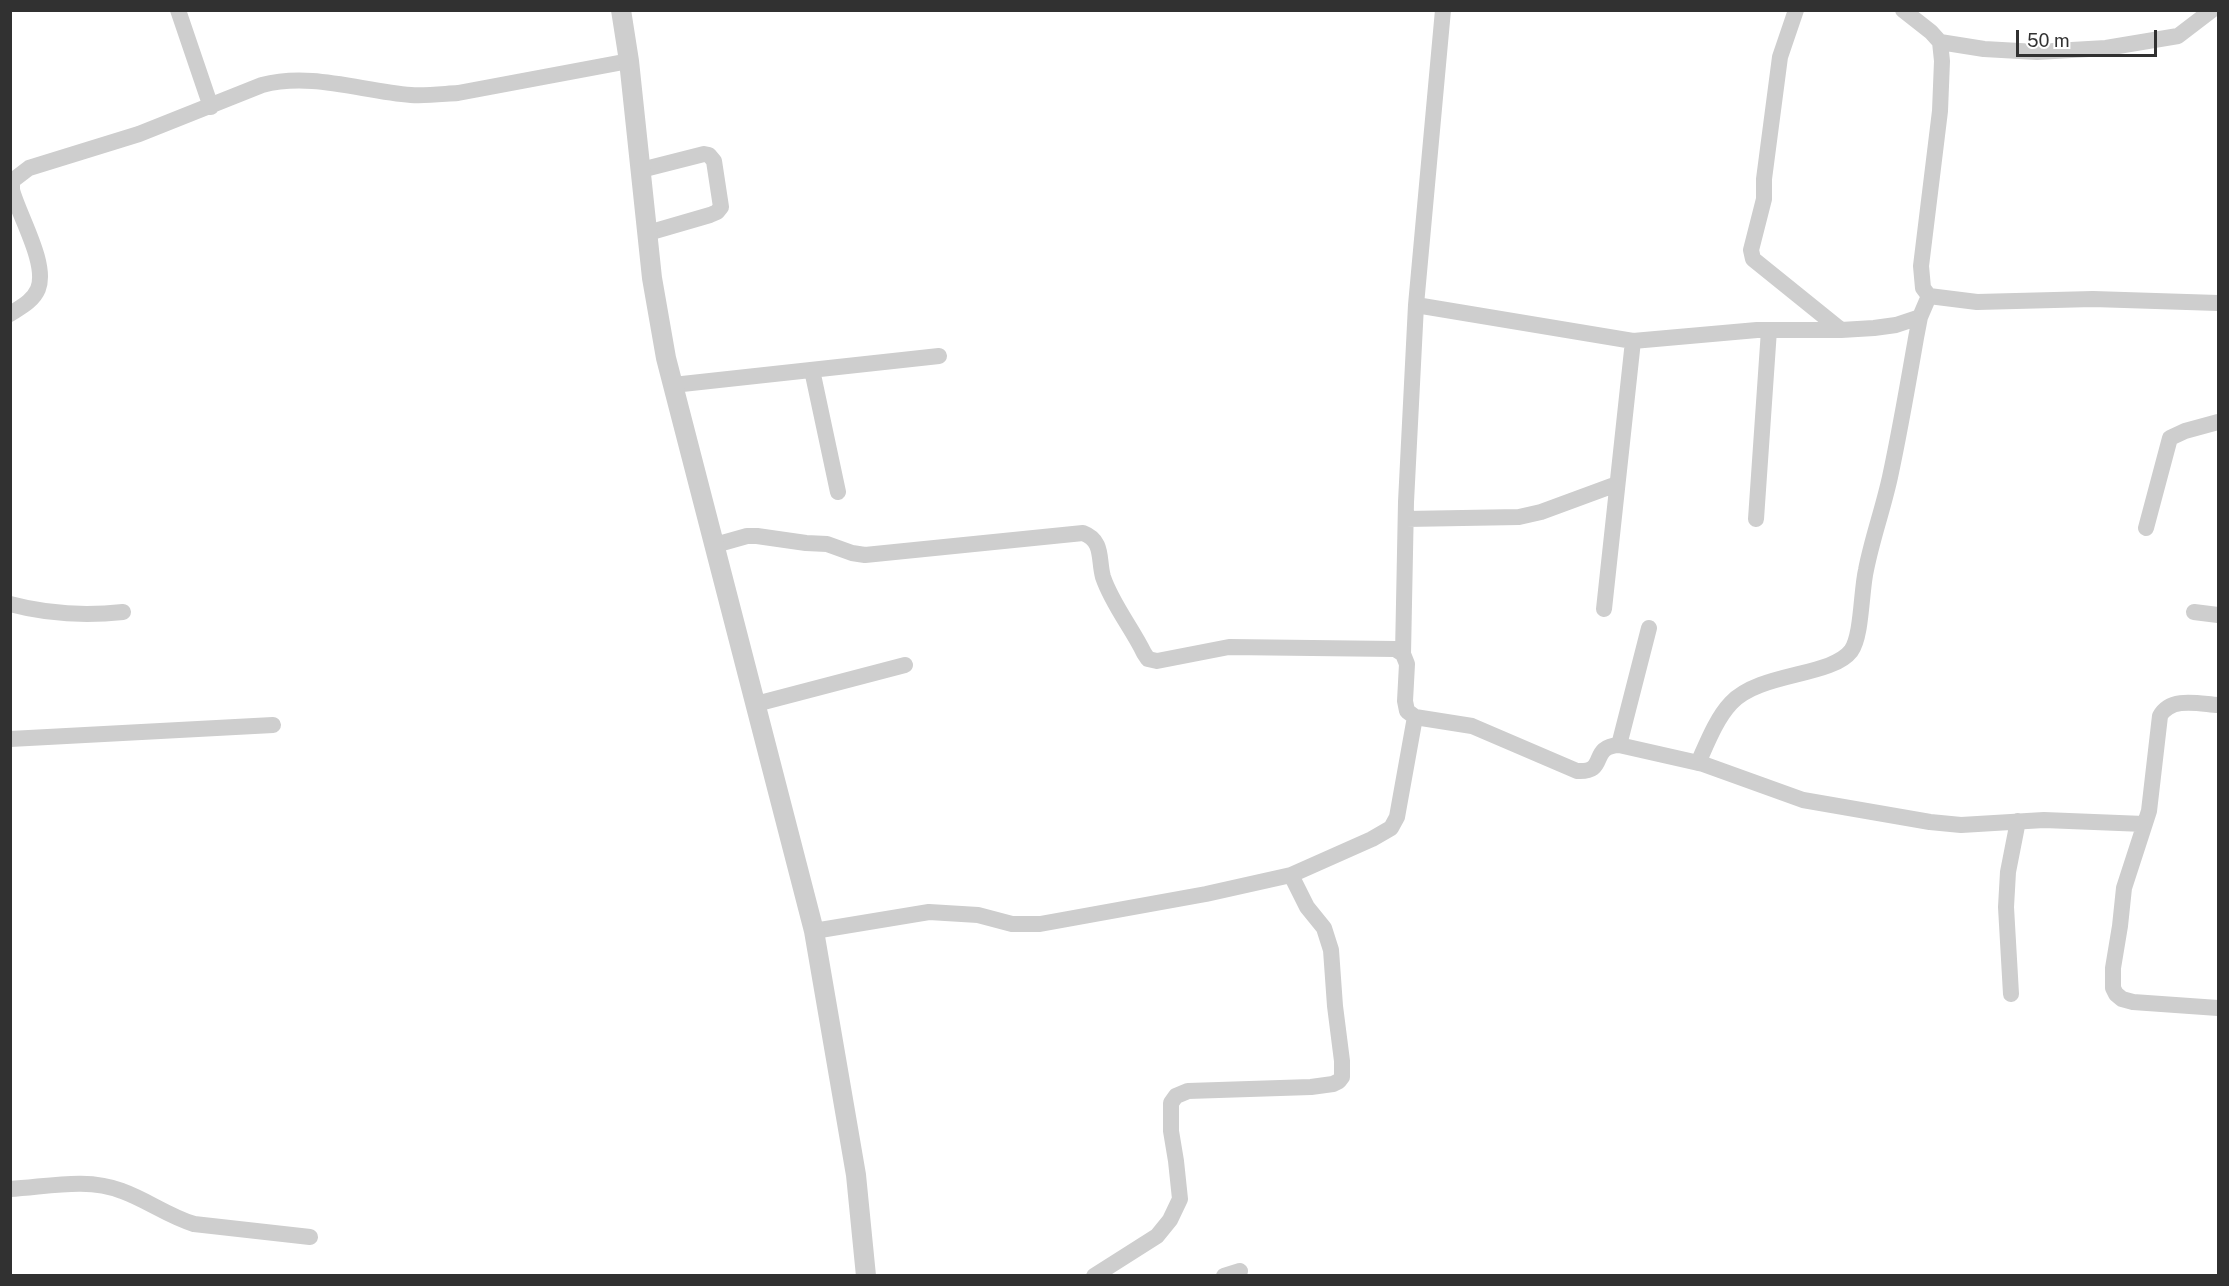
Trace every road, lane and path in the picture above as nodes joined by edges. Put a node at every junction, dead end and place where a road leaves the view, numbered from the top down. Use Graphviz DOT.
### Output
graph roads {
  1 [pos="178,10"];
  2 [pos="621,10"];
  3 [pos="1443,10"];
  4 [pos="1796,10"];
  5 [pos="1903,10"];
  6 [pos="2189,10"];
  7 [pos="2212,10"];
  8 [pos="2187,30"];
  9 [pos="1940,42"];
  10 [pos="629,61"];
  11 [pos="211,107"];
  12 [pos="641,170"];
  13 [pos="11,180"];
  14 [pos="648,232"];
  15 [pos="1929,296"];
  16 [pos="2218,303"];
  17 [pos="1416,306"];
  18 [pos="10,314"];
  19 [pos="1920,317"];
  20 [pos="1769,330"];
  21 [pos="1841,330"];
  22 [pos="1633,341"];
  23 [pos="939,356"];
  24 [pos="812,370"];
  25 [pos="673,385"];
  26 [pos="2218,422"];
  27 [pos="1617,483"];
  28 [pos="838,492"];
  29 [pos="1406,519"];
  30 [pos="1756,519"];
  31 [pos="2146,528"];
  32 [pos="715,545"];
  33 [pos="10,604"];
  34 [pos="1604,609"];
  35 [pos="123,612"];
  36 [pos="2194,612"];
  37 [pos="2218,615"];
  38 [pos="1649,628"];
  39 [pos="1403,654"];
  40 [pos="905,665"];
  41 [pos="756,704"];
  42 [pos="2218,705"];
  43 [pos="1415,717"];
  44 [pos="273,725"];
  45 [pos="10,739"];
  46 [pos="1619,745"];
  47 [pos="1698,763"];
  48 [pos="2018,820"];
  49 [pos="2144,824"];
  50 [pos="1291,874"];
  51 [pos="814,931"];
  52 [pos="2011,994"];
  53 [pos="2218,1008"];
  54 [pos="10,1189"];
  55 [pos="310,1237"];
  56 [pos="866,1275"];
  57 [pos="1094,1275"];
  1 -- 11 [label="street"];
  2 -- 10 [label="street"];
  3 -- 17 [label="street"];
  4 -- 21 [label="street"];
  5 -- 9 [label="street"];
  6 -- 8 [label="street"];
  7 -- 8 [label="street"];
  8 -- 9 [label="street"];
  9 -- 15 [label="street"];
  10 -- 11 [label="street"];
  10 -- 12 [label="street"];
  11 -- 13 [label="street"];
  12 -- 14 [label="street"];
  12 -- 14 [label="street"];
  13 -- 18 [label="street"];
  14 -- 25 [label="street"];
  15 -- 16 [label="street"];
  15 -- 19 [label="street"];
  17 -- 22 [label="street"];
  17 -- 29 [label="street"];
  19 -- 21 [label="street"];
  19 -- 47 [label="street"];
  20 -- 21 [label="street"];
  20 -- 22 [label="street"];
  20 -- 30 [label="street"];
  22 -- 27 [label="street"];
  23 -- 24 [label="street"];
  24 -- 25 [label="street"];
  24 -- 28 [label="street"];
  25 -- 32 [label="street"];
  26 -- 31 [label="street"];
  27 -- 29 [label="street"];
  27 -- 34 [label="street"];
  29 -- 39 [label="street"];
  32 -- 39 [label="street"];
  32 -- 41 [label="street"];
  33 -- 35 [label="street"];
  36 -- 37 [label="street"];
  38 -- 46 [label="street"];
  39 -- 43 [label="street"];
  40 -- 41 [label="street"];
  41 -- 51 [label="street"];
  42 -- 49 [label="street"];
  43 -- 46 [label="street"];
  43 -- 50 [label="street"];
  44 -- 45 [label="street"];
  46 -- 47 [label="street"];
  47 -- 48 [label="street"];
  48 -- 49 [label="street"];
  48 -- 52 [label="street"];
  49 -- 53 [label="street"];
  50 -- 51 [label="street"];
  50 -- 57 [label="street"];
  51 -- 56 [label="street"];
  54 -- 55 [label="street"];
}
